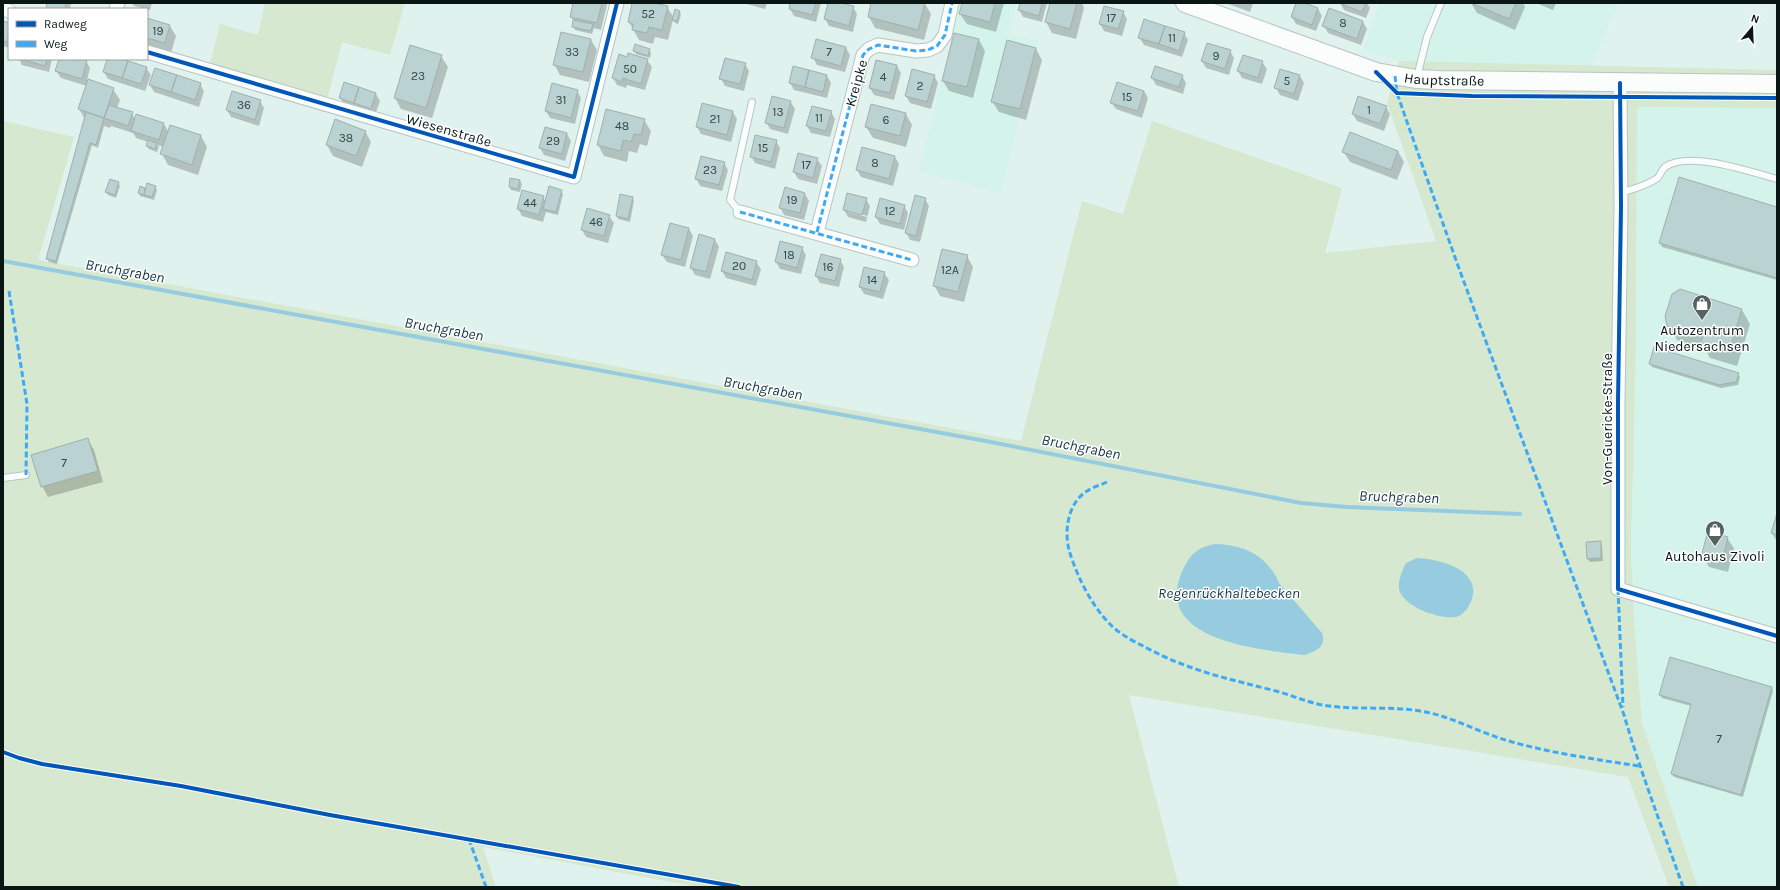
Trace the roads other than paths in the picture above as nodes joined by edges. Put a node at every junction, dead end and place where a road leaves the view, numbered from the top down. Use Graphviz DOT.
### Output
graph roads {
  1 [pos="617,3"];
  2 [pos="952,3"];
  3 [pos="1185,3"];
  4 [pos="1441,3"];
  5 [pos="1205,6"];
  6 [pos="148,52"];
  7 [pos="1416,79"];
  8 [pos="1620,83"];
  9 [pos="1777,84"];
  10 [pos="752,102"];
  11 [pos="1777,180"];
  12 [pos="1621,193"];
  13 [pos="740,212"];
  14 [pos="817,232"];
  15 [pos="912,260"];
  16 [pos="26,475"];
  17 [pos="3,478"];
  18 [pos="1777,636"];
  1 -- 6 [label="street, Wiesenstraße"];
  2 -- 14 [label="street, Kreipke"];
  3 -- 5 [label="main road, Hauptstraße"];
  4 -- 7 [label="lane"];
  5 -- 7 [label="main road, Hauptstraße"];
  7 -- 8 [label="main road, Hauptstraße"];
  8 -- 9 [label="main road, Hauptstraße"];
  8 -- 12 [label="street, Von-Guericke-Straße"];
  10 -- 13 [label="lane"];
  11 -- 12 [label="lane"];
  12 -- 18 [label="street, Von-Guericke-Straße"];
  13 -- 14 [label="street"];
  14 -- 15 [label="street"];
  16 -- 17 [label="lane"];
}
